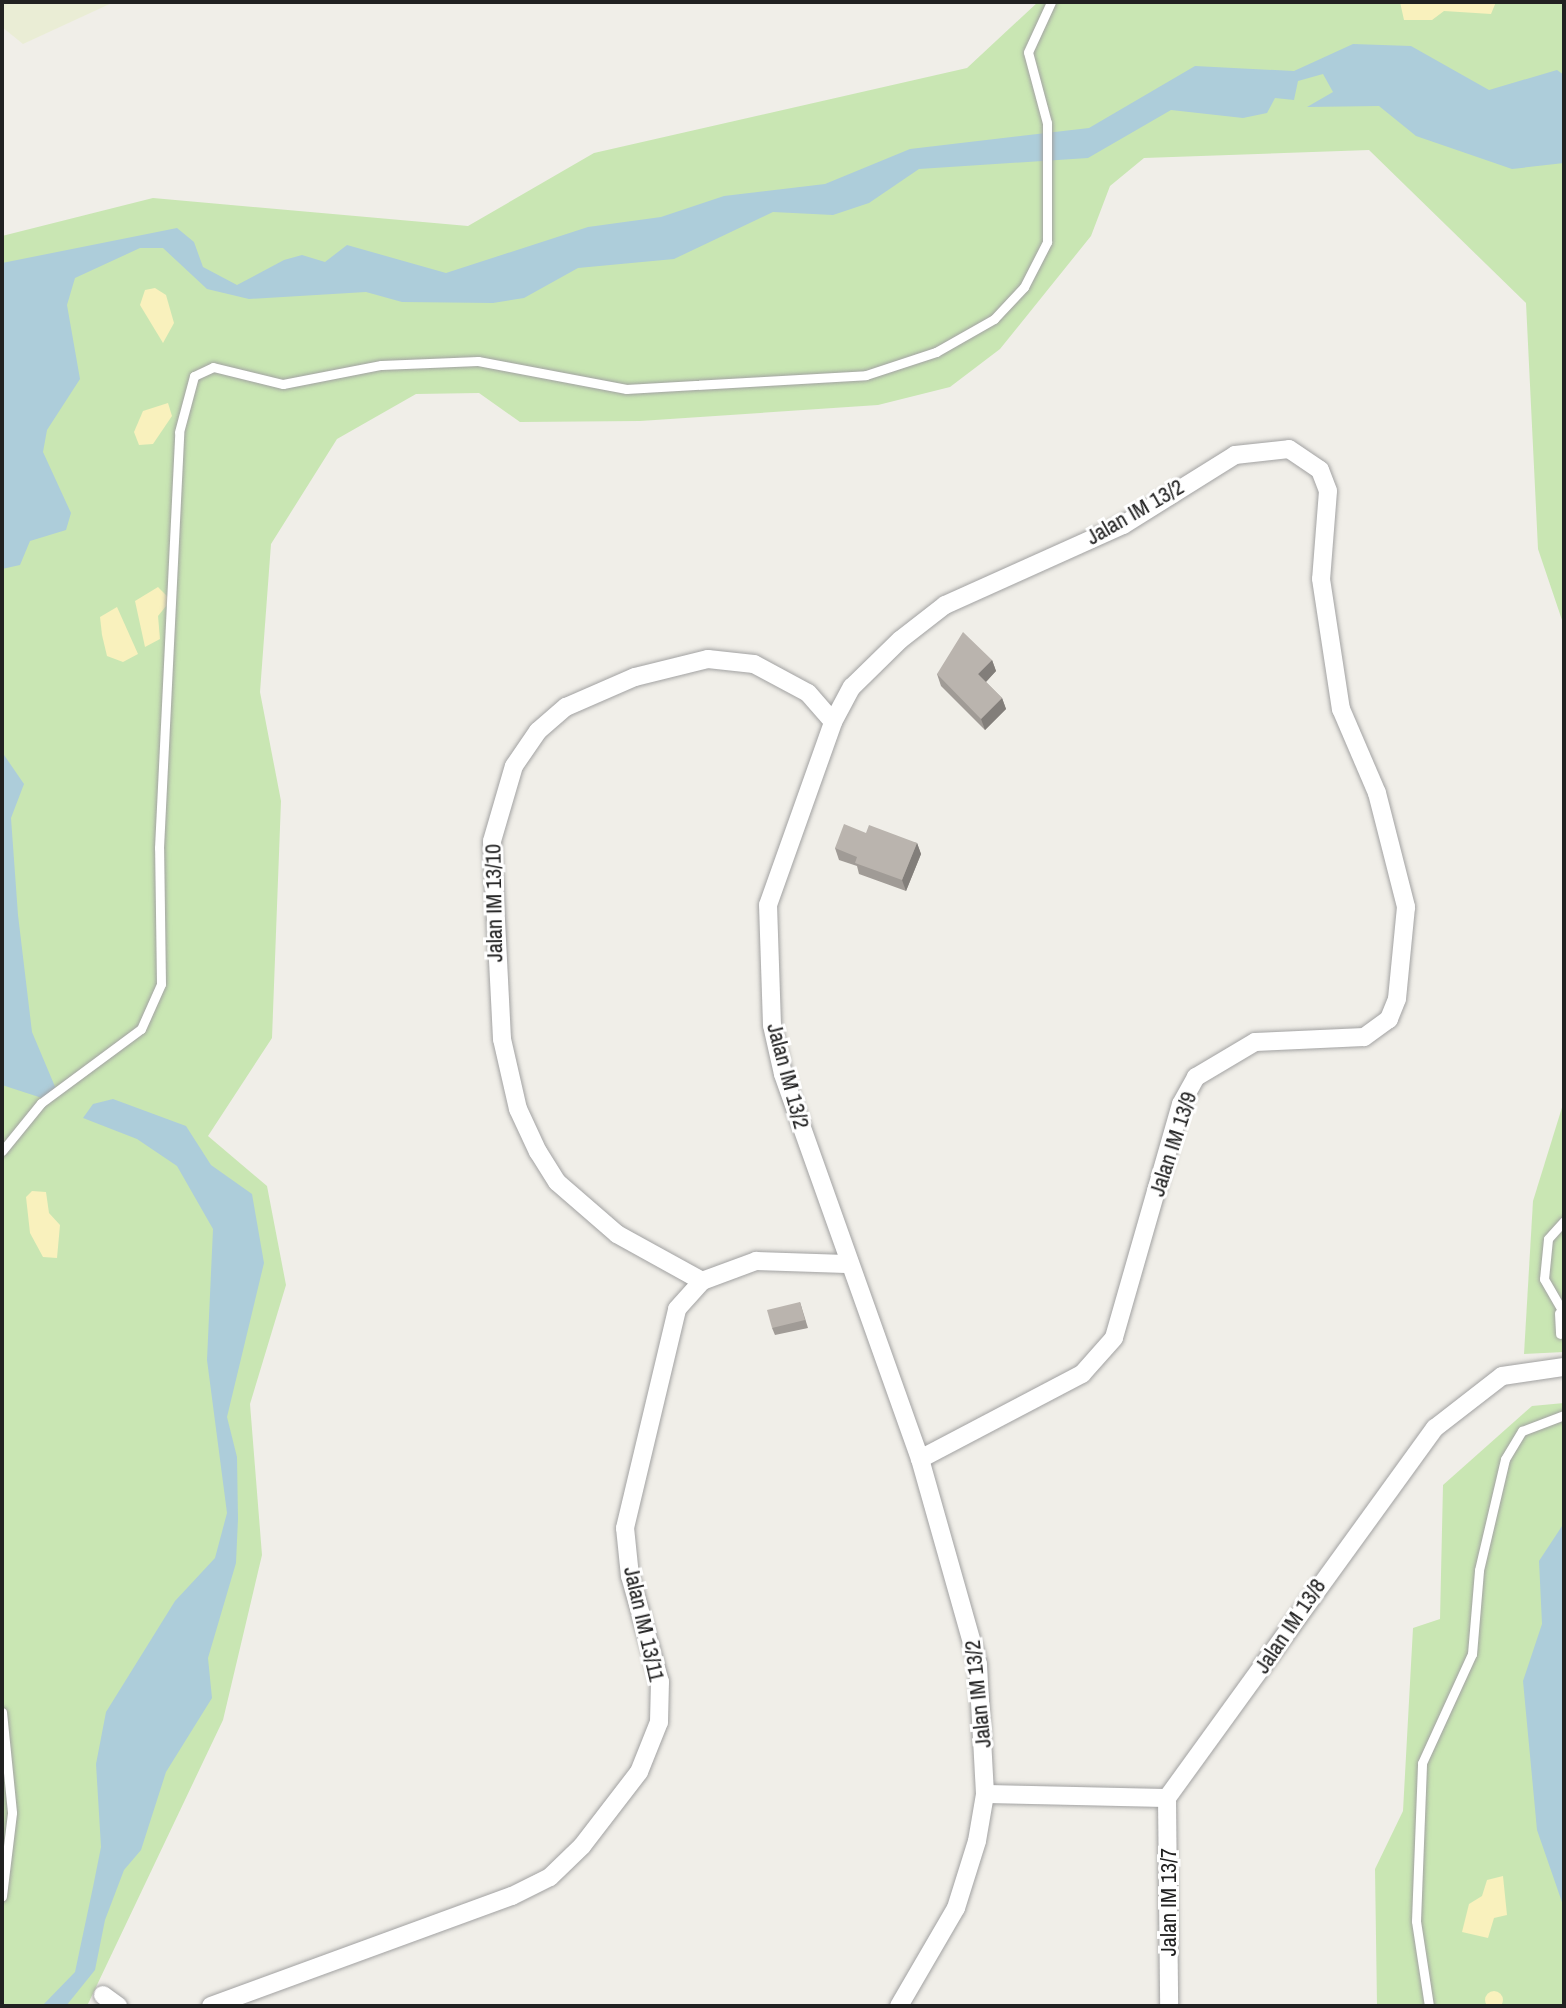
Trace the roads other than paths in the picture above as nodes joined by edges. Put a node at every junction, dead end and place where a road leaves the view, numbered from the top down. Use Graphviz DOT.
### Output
graph roads {
  1 [pos="1051,2"];
  2 [pos="1321,544"];
  3 [pos="833,722"];
  4 [pos="2,1151"];
  5 [pos="1564,1221"];
  6 [pos="846,1264"];
  7 [pos="702,1281"];
  8 [pos="1561,1313"];
  9 [pos="1560,1334"];
  10 [pos="1564,1367"];
  11 [pos="1564,1415"];
  12 [pos="920,1459"];
  13 [pos="2,1712"];
  14 [pos="985,1794"];
  15 [pos="1167,1798"];
  16 [pos="2,1808"];
  17 [pos="12,1813"];
  18 [pos="2,1896"];
  19 [pos="211,2006"];
  20 [pos="899,2006"];
  21 [pos="1169,2006"];
  22 [pos="1429,2006"];
  1 -- 4 [label="lane"];
  2 -- 3 [label="street, Jalan IM 13/2"];
  2 -- 12 [label="street, Jalan IM 13/9"];
  3 -- 6 [label="street, Jalan IM 13/2"];
  3 -- 7 [label="street, Jalan IM 13/10"];
  5 -- 8 [label="lane"];
  6 -- 7 [label="street, Jalan IM 13/11"];
  6 -- 12 [label="street, Jalan IM 13/2"];
  7 -- 19 [label="street, Jalan IM 13/11"];
  8 -- 9 [label="lane"];
  10 -- 15 [label="street, Jalan IM 13/8"];
  11 -- 22 [label="lane"];
  12 -- 14 [label="street, Jalan IM 13/2"];
  13 -- 17 [label="lane"];
  14 -- 15 [label="street"];
  14 -- 20 [label="street, Jalan IM 13/2"];
  15 -- 21 [label="street, Jalan IM 13/7"];
  16 -- 17 [label="lane"];
  17 -- 18 [label="lane"];
}
